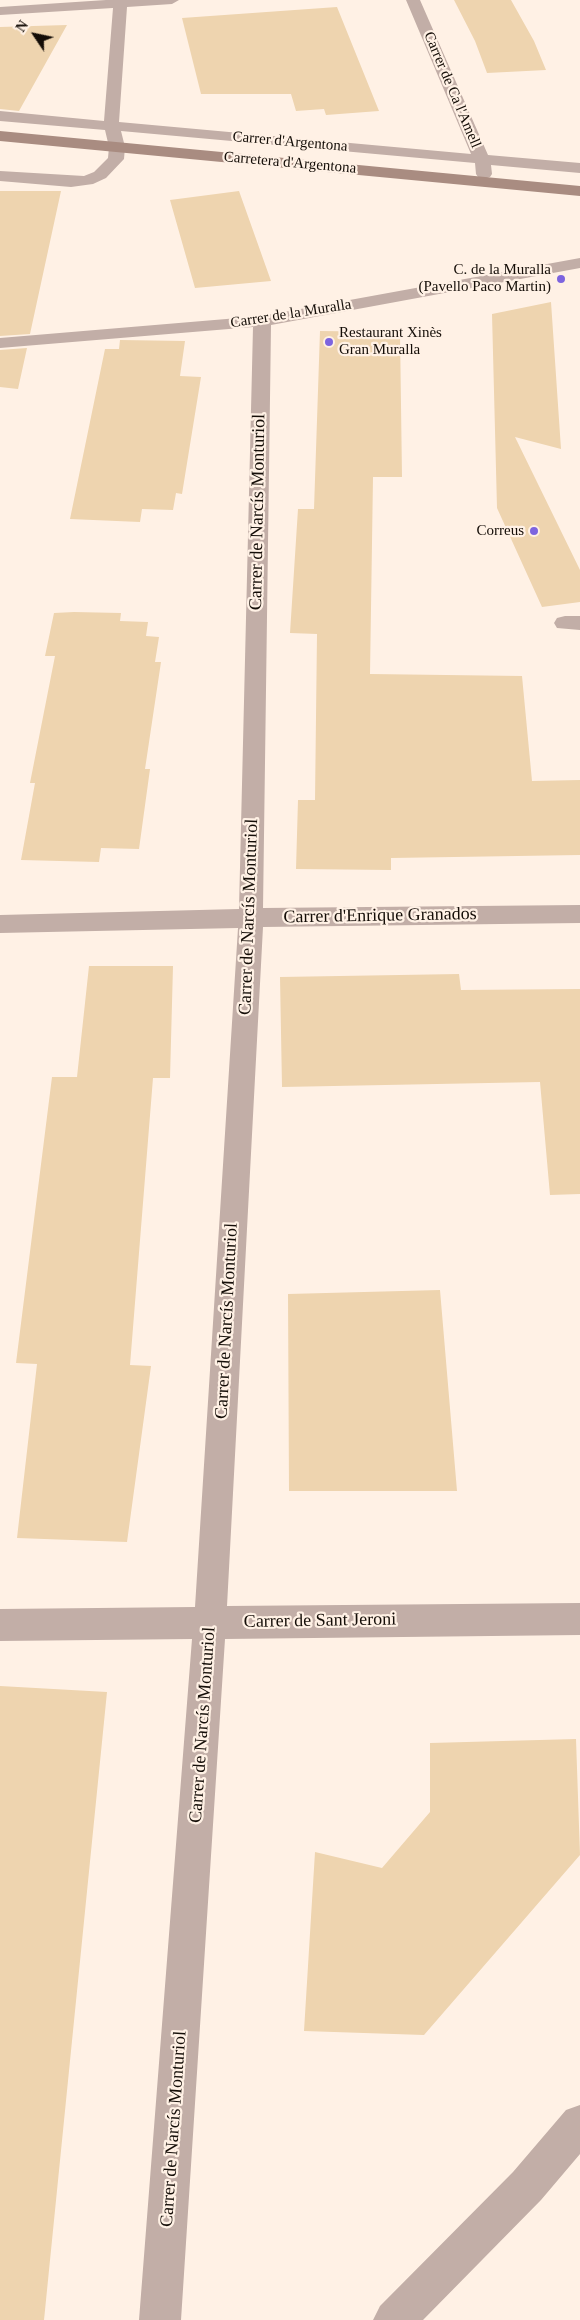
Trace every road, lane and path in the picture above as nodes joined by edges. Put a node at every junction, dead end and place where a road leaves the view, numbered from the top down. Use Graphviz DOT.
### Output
graph roads {
  1 [pos="172,0"];
  2 [pos="413,0"];
  3 [pos="121,2"];
  4 [pos="0,5"];
  5 [pos="0,11"];
  6 [pos="0,116"];
  7 [pos="111,125"];
  8 [pos="0,136"];
  9 [pos="118,147"];
  10 [pos="482,160"];
  11 [pos="580,168"];
  12 [pos="0,176"];
  13 [pos="484,182"];
  14 [pos="580,191"];
  15 [pos="580,263"];
  16 [pos="262,321"];
  17 [pos="0,343"];
  18 [pos="580,914"];
  19 [pos="251,918"];
  20 [pos="0,924"];
  21 [pos="580,1619"];
  22 [pos="210,1622"];
  23 [pos="0,1625"];
  24 [pos="580,2124"];
  25 [pos="160,2320"];
  26 [pos="394,2320"];
  1 -- 3 [label="street"];
  2 -- 10 [label="street, Carrer de Ca l'Amell"];
  3 -- 4 [label="street"];
  3 -- 5 [label="street"];
  3 -- 7 [label="street"];
  6 -- 7 [label="street, Carrer d'Argentona"];
  7 -- 9 [label="street"];
  7 -- 10 [label="street, Carrer d'Argentona"];
  8 -- 9 [label="street, Carretera d'Argentona"];
  9 -- 12 [label="street"];
  9 -- 13 [label="street, Carretera d'Argentona"];
  10 -- 11 [label="street, Carrer d'Argentona"];
  10 -- 13 [label="street, Carrer de Ca l'Amell"];
  13 -- 14 [label="street, Carretera d'Argentona"];
  15 -- 16 [label="street, Carrer de la Muralla"];
  16 -- 17 [label="street, Carrer de la Muralla"];
  16 -- 19 [label="street, Carrer de Narcís Monturiol"];
  18 -- 19 [label="street, Carrer d'Enrique Granados"];
  19 -- 20 [label="street, Carrer d'Enrique Granados"];
  19 -- 22 [label="street, Carrer de Narcís Monturiol"];
  21 -- 22 [label="street, Carrer de Sant Jeroni"];
  22 -- 23 [label="street, Carrer de Sant Jeroni"];
  22 -- 25 [label="street, Carrer de Narcís Monturiol"];
  24 -- 26 [label="street"];
}
